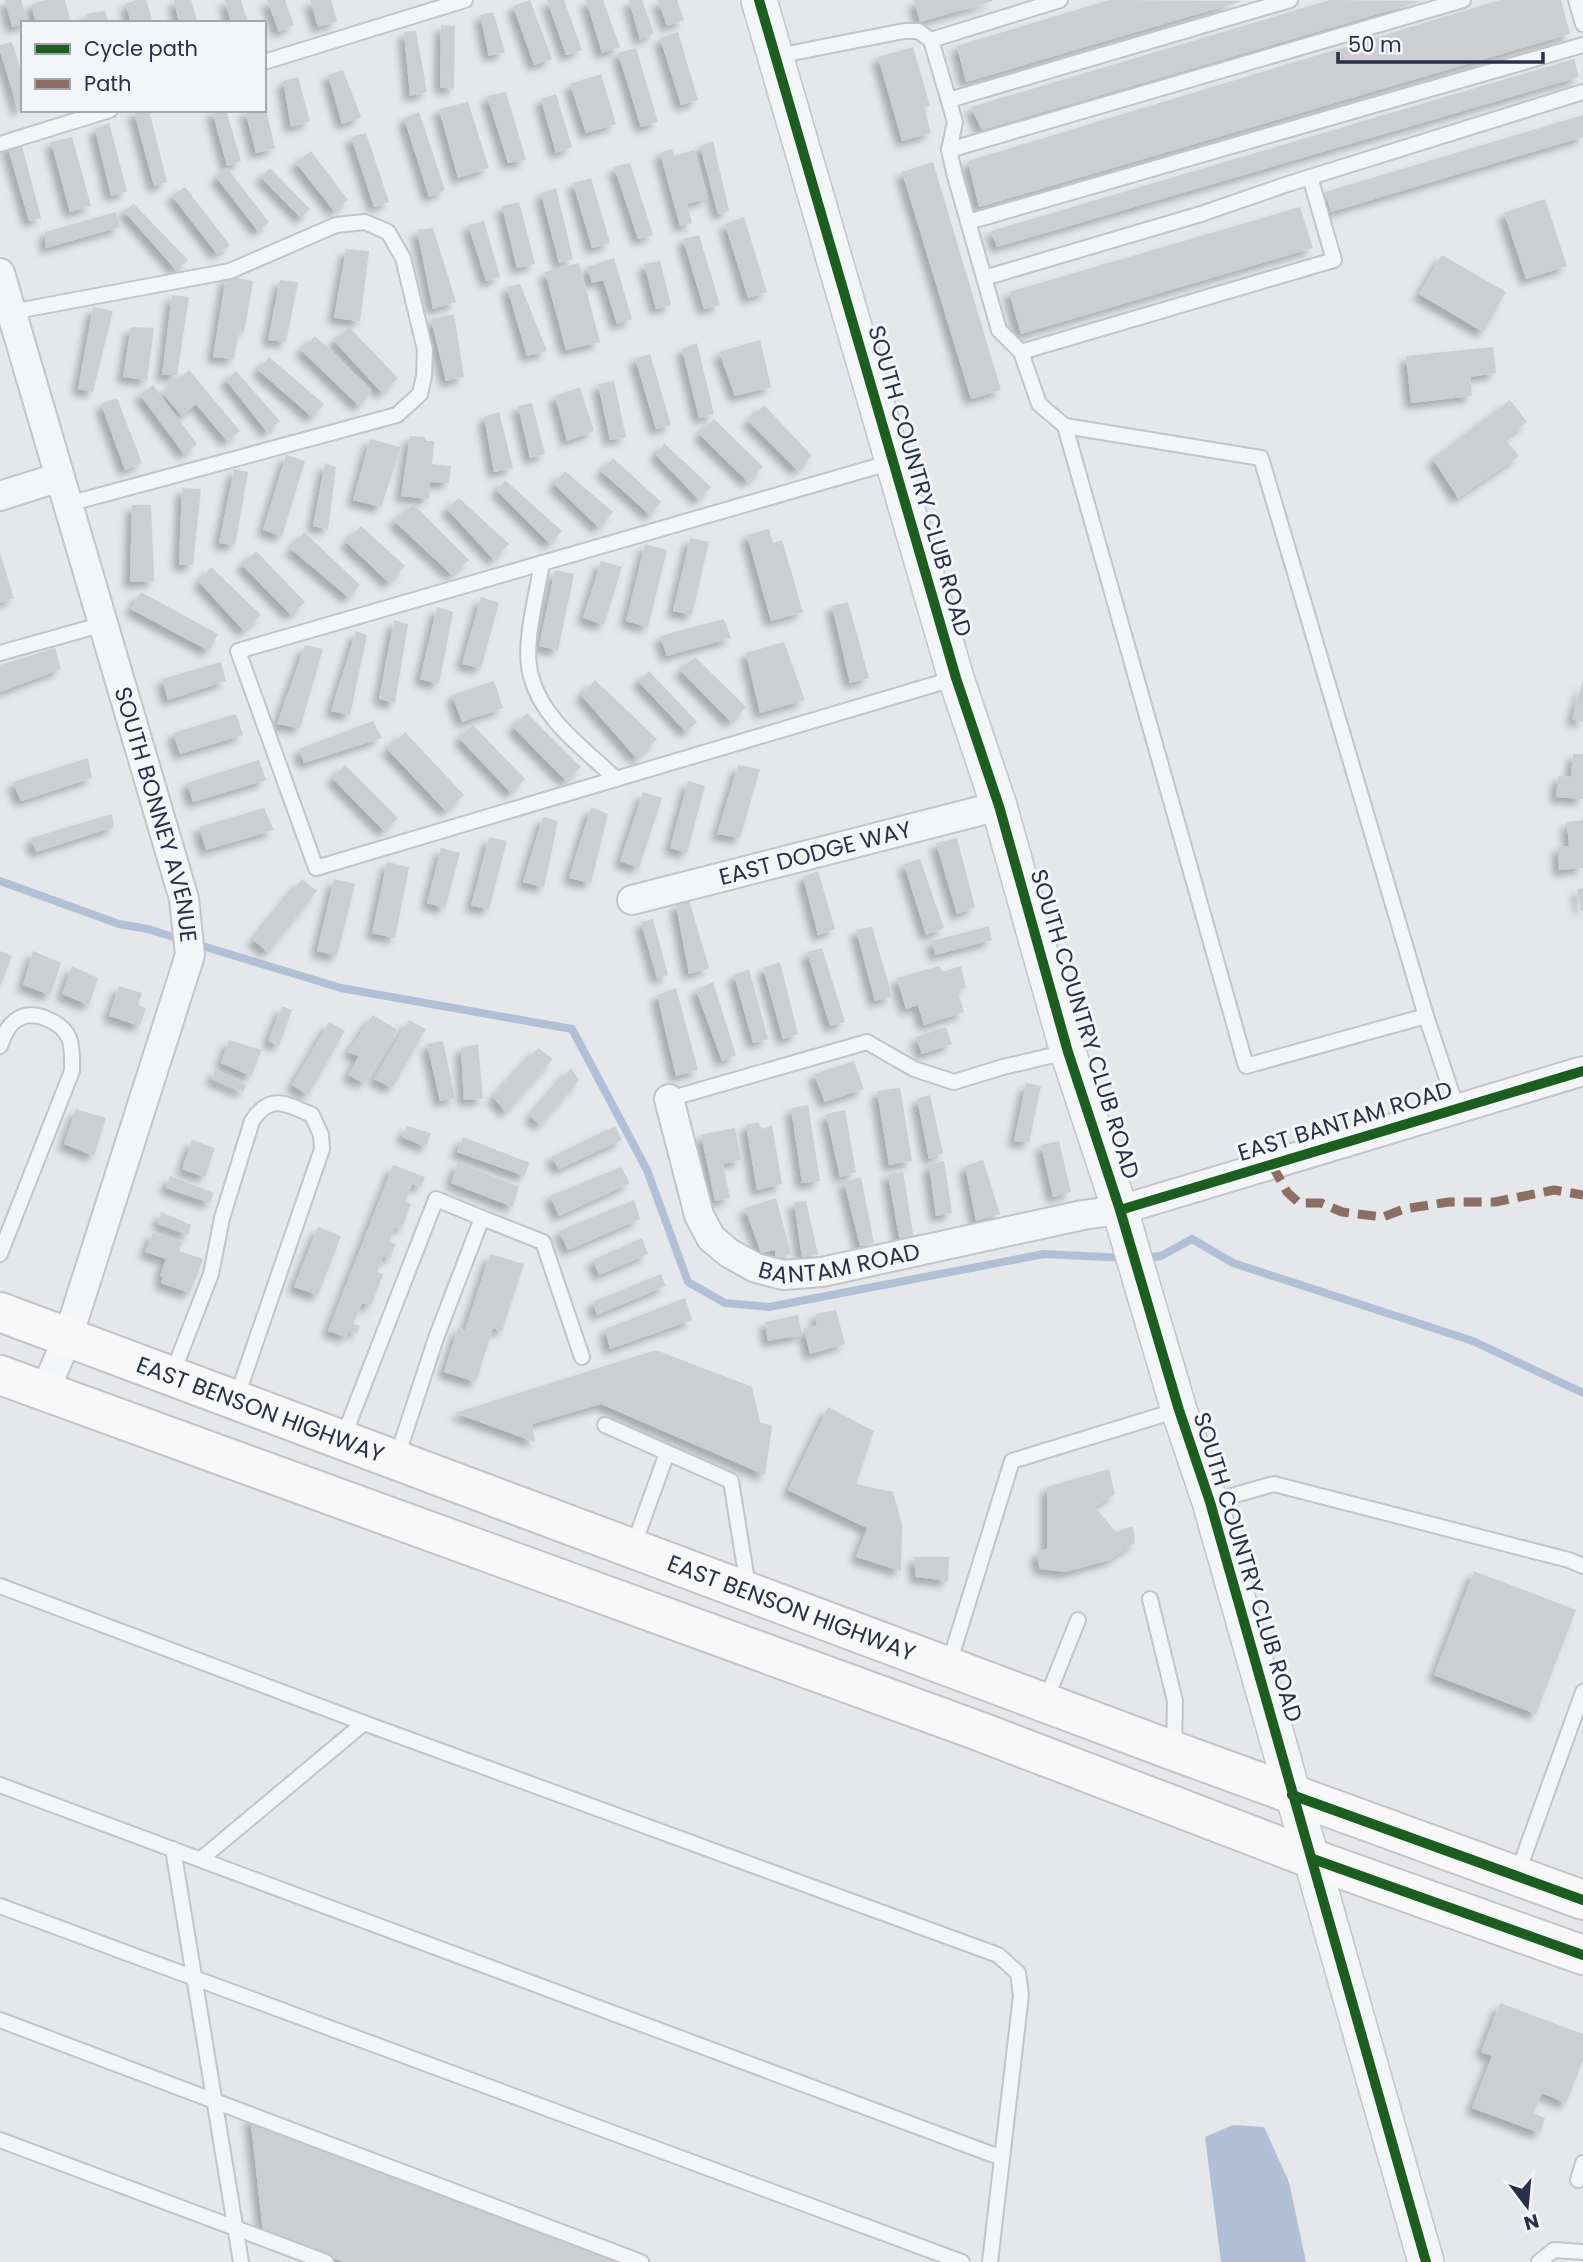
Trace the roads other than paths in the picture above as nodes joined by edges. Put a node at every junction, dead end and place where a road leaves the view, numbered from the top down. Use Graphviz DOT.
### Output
graph roads {
  1 [pos="465,0"];
  2 [pos="759,0"];
  3 [pos="1060,0"];
  4 [pos="1290,0"];
  5 [pos="1463,0"];
  6 [pos="1576,0"];
  7 [pos="1583,24"];
  8 [pos="931,40"];
  9 [pos="1583,45"];
  10 [pos="775,56"];
  11 [pos="266,61"];
  12 [pos="1583,92"];
  13 [pos="949,100"];
  14 [pos="104,112"];
  15 [pos="0,144"];
  16 [pos="949,150"];
  17 [pos="1310,177"];
  18 [pos="968,222"];
  19 [pos="0,273"];
  20 [pos="984,278"];
  21 [pos="11,312"];
  22 [pos="1021,352"];
  23 [pos="1065,426"];
  24 [pos="892,462"];
  25 [pos="64,490"];
  26 [pos="0,496"];
  27 [pos="542,563"];
  28 [pos="104,624"];
  29 [pos="0,653"];
  30 [pos="956,678"];
  31 [pos="616,779"];
  32 [pos="999,806"];
  33 [pos="632,900"];
  34 [pos="1426,1016"];
  35 [pos="0,1046"];
  36 [pos="1068,1052"];
  37 [pos="1583,1071"];
  38 [pos="669,1099"];
  39 [pos="1457,1109"];
  40 [pos="1120,1210"];
  41 [pos="482,1218"];
  42 [pos="0,1254"];
  43 [pos="0,1312"];
  44 [pos="68,1337"];
  45 [pos="582,1357"];
  46 [pos="0,1375"];
  47 [pos="172,1377"];
  48 [pos="45,1390"];
  49 [pos="236,1400"];
  50 [pos="1179,1410"];
  51 [pos="605,1425"];
  52 [pos="342,1440"];
  53 [pos="667,1453"];
  54 [pos="396,1460"];
  55 [pos="1210,1502"];
  56 [pos="633,1548"];
  57 [pos="1583,1566"];
  58 [pos="0,1586"];
  59 [pos="748,1592"];
  60 [pos="1150,1600"];
  61 [pos="1078,1620"];
  62 [pos="948,1667"];
  63 [pos="1583,1692"];
  64 [pos="1045,1703"];
  65 [pos="364,1723"];
  66 [pos="1174,1751"];
  67 [pos="0,1785"];
  68 [pos="1292,1795"];
  69 [pos="173,1849"];
  70 [pos="201,1859"];
  71 [pos="1313,1859"];
  72 [pos="1517,1876"];
  73 [pos="1583,1900"];
  74 [pos="0,1906"];
  75 [pos="1583,1955"];
  76 [pos="194,1979"];
  77 [pos="0,2020"];
  78 [pos="215,2103"];
  79 [pos="0,2140"];
  80 [pos="1002,2158"];
  81 [pos="1583,2163"];
  82 [pos="1578,2180"];
  83 [pos="235,2228"];
  84 [pos="1583,2252"];
  85 [pos="241,2262"];
  86 [pos="326,2262"];
  87 [pos="641,2262"];
  88 [pos="962,2262"];
  89 [pos="990,2262"];
  90 [pos="1426,2262"];
  91 [pos="1539,2262"];
  1 -- 11 [label="lane"];
  2 -- 10 [label="street, SOUTH COUNTRY CLUB ROAD"];
  3 -- 8 [label="lane"];
  4 -- 13 [label="lane"];
  5 -- 16 [label="lane"];
  6 -- 7 [label="lane"];
  8 -- 10 [label="lane"];
  8 -- 13 [label="lane"];
  9 -- 18 [label="lane"];
  10 -- 24 [label="street, SOUTH COUNTRY CLUB ROAD"];
  12 -- 17 [label="lane"];
  13 -- 16 [label="lane"];
  14 -- 15 [label="lane"];
  16 -- 18 [label="lane"];
  17 -- 20 [label="lane"];
  17 -- 22 [label="lane"];
  18 -- 20 [label="lane"];
  19 -- 21 [label="street, SOUTH BONNEY AVENUE"];
  20 -- 22 [label="lane"];
  21 -- 25 [label="street, SOUTH BONNEY AVENUE"];
  21 -- 25 [label="lane"];
  22 -- 23 [label="lane"];
  23 -- 34 [label="lane"];
  23 -- 34 [label="lane"];
  24 -- 27 [label="lane"];
  24 -- 30 [label="street, SOUTH COUNTRY CLUB ROAD"];
  25 -- 26 [label="street"];
  25 -- 28 [label="street, SOUTH BONNEY AVENUE"];
  27 -- 31 [label="lane"];
  27 -- 31 [label="lane"];
  28 -- 29 [label="lane"];
  28 -- 44 [label="street, SOUTH BONNEY AVENUE"];
  30 -- 31 [label="lane"];
  30 -- 32 [label="street, SOUTH COUNTRY CLUB ROAD"];
  32 -- 33 [label="street, EAST DODGE WAY"];
  32 -- 36 [label="street, SOUTH COUNTRY CLUB ROAD"];
  34 -- 39 [label="lane"];
  35 -- 42 [label="lane"];
  36 -- 38 [label="lane"];
  36 -- 40 [label="street, SOUTH COUNTRY CLUB ROAD"];
  37 -- 39 [label="street, EAST BANTAM ROAD"];
  38 -- 40 [label="street, BANTAM ROAD"];
  39 -- 40 [label="street, EAST BANTAM ROAD"];
  40 -- 50 [label="street, SOUTH COUNTRY CLUB ROAD"];
  41 -- 45 [label="lane"];
  41 -- 52 [label="lane"];
  41 -- 54 [label="lane"];
  43 -- 44 [label="main road, EAST BENSON HIGHWAY"];
  44 -- 47 [label="main road, EAST BENSON HIGHWAY"];
  44 -- 48 [label="street, SOUTH BONNEY AVENUE"];
  46 -- 48 [label="main road"];
  47 -- 49 [label="main road, EAST BENSON HIGHWAY"];
  47 -- 49 [label="lane"];
  48 -- 71 [label="main road"];
  49 -- 52 [label="main road, EAST BENSON HIGHWAY"];
  50 -- 55 [label="street, SOUTH COUNTRY CLUB ROAD"];
  50 -- 62 [label="lane"];
  51 -- 53 [label="lane"];
  52 -- 54 [label="main road, EAST BENSON HIGHWAY"];
  53 -- 56 [label="lane"];
  53 -- 59 [label="lane"];
  54 -- 56 [label="main road, EAST BENSON HIGHWAY"];
  55 -- 57 [label="lane"];
  55 -- 68 [label="street, SOUTH COUNTRY CLUB ROAD"];
  56 -- 59 [label="main road, EAST BENSON HIGHWAY"];
  58 -- 65 [label="lane"];
  59 -- 62 [label="main road, EAST BENSON HIGHWAY"];
  60 -- 66 [label="lane"];
  61 -- 64 [label="lane"];
  62 -- 64 [label="main road, EAST BENSON HIGHWAY"];
  63 -- 72 [label="lane"];
  64 -- 66 [label="main road, EAST BENSON HIGHWAY"];
  65 -- 70 [label="lane"];
  65 -- 80 [label="lane"];
  66 -- 68 [label="main road, EAST BENSON HIGHWAY"];
  67 -- 69 [label="lane"];
  68 -- 71 [label="street, SOUTH COUNTRY CLUB ROAD"];
  68 -- 72 [label="main road, EAST BENSON HIGHWAY"];
  69 -- 70 [label="lane"];
  69 -- 76 [label="lane"];
  70 -- 80 [label="lane"];
  71 -- 75 [label="main road"];
  71 -- 90 [label="street, SOUTH COUNTRY CLUB ROAD"];
  72 -- 73 [label="main road, EAST BENSON HIGHWAY"];
  74 -- 76 [label="lane"];
  76 -- 78 [label="lane"];
  76 -- 88 [label="lane"];
  77 -- 78 [label="lane"];
  78 -- 83 [label="lane"];
  78 -- 87 [label="lane"];
  79 -- 83 [label="lane"];
  80 -- 89 [label="lane"];
  81 -- 82 [label="lane"];
  83 -- 85 [label="lane"];
  83 -- 86 [label="lane"];
  84 -- 91 [label="lane"];
}
